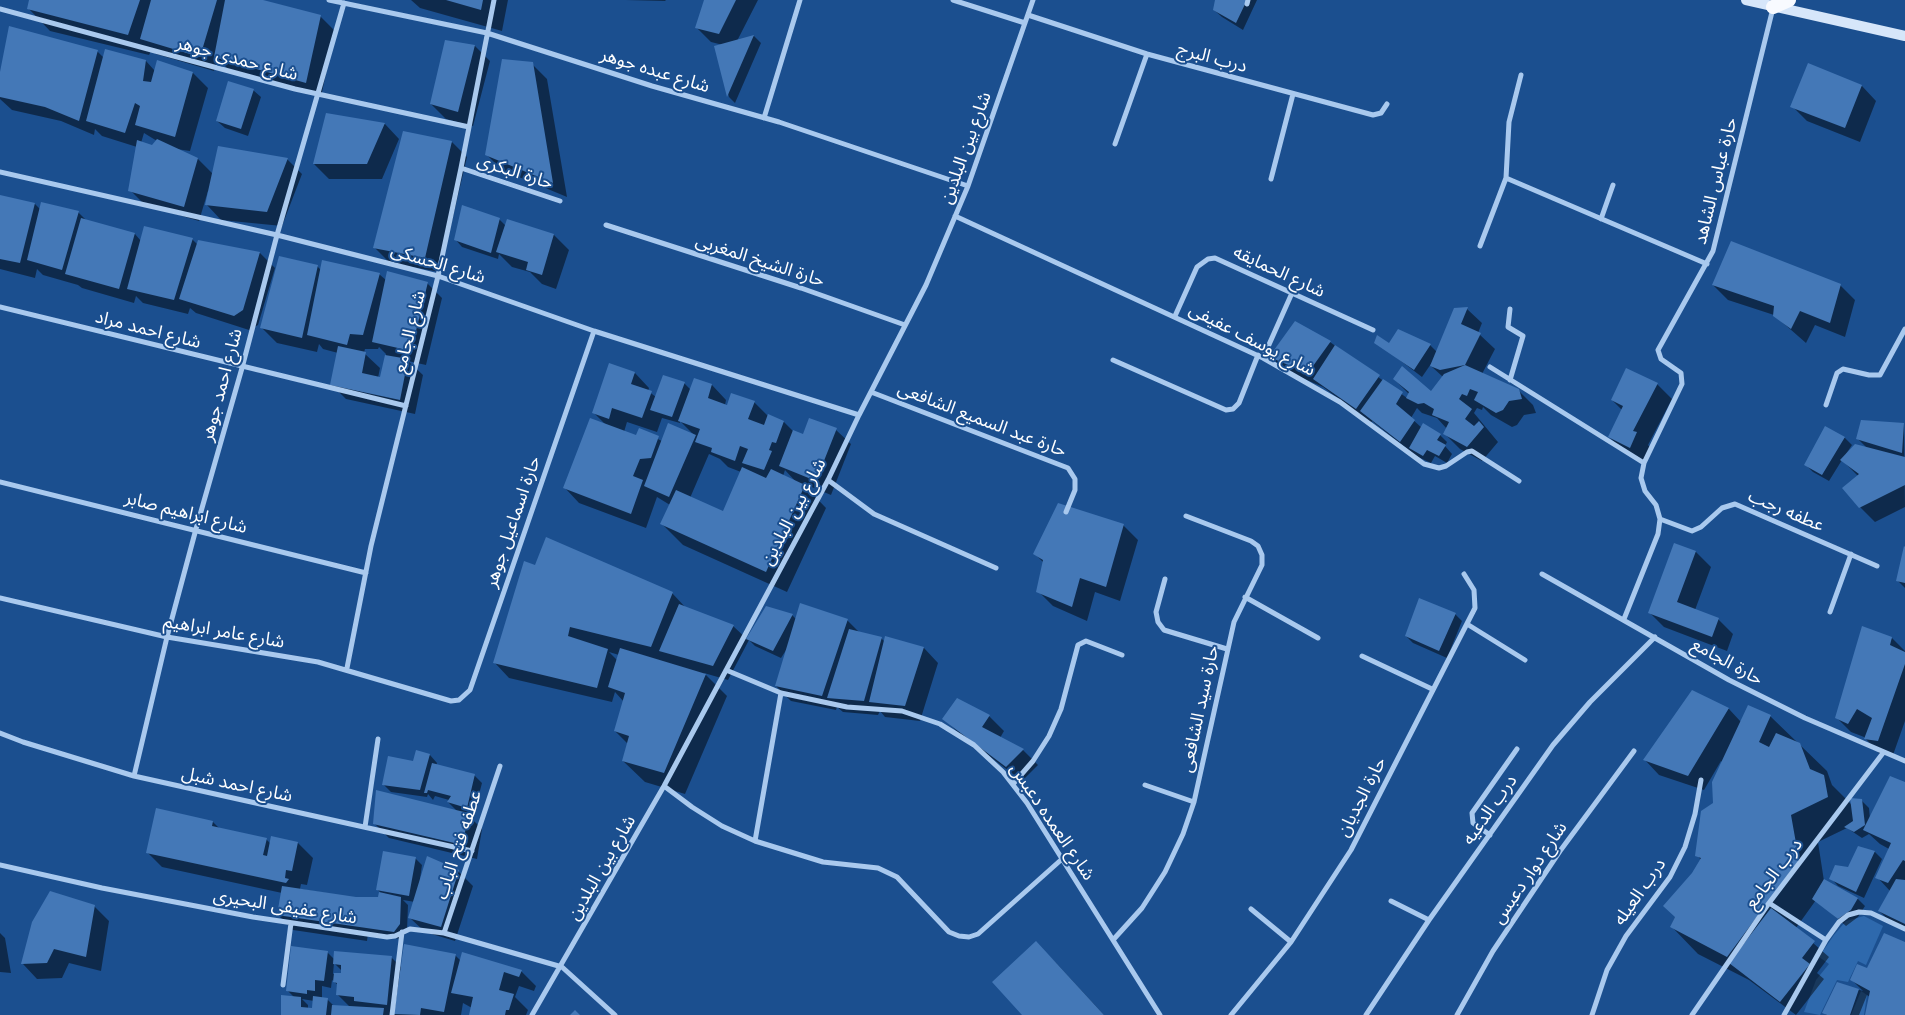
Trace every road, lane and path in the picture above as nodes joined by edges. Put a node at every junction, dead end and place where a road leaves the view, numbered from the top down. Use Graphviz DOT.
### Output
graph roads {
  1 [pos="329,0"];
  2 [pos="494,0"];
  3 [pos="800,0"];
  4 [pos="953,0"];
  5 [pos="1034,0"];
  6 [pos="1746,0"];
  7 [pos="1789,0"];
  8 [pos="344,4"];
  9 [pos="1773,7"];
  10 [pos="0,9"];
  11 [pos="1028,15"];
  12 [pos="1025,23"];
  13 [pos="487,33"];
  14 [pos="1905,36"];
  15 [pos="1147,54"];
  16 [pos="1520,75"];
  17 [pos="316,94"];
  18 [pos="1293,94"];
  19 [pos="1387,104"];
  20 [pos="764,118"];
  21 [pos="470,127"];
  22 [pos="1115,144"];
  23 [pos="461,168"];
  24 [pos="0,172"];
  25 [pos="1506,178"];
  26 [pos="1271,179"];
  27 [pos="1613,185"];
  28 [pos="968,186"];
  29 [pos="560,201"];
  30 [pos="955,216"];
  31 [pos="1601,219"];
  32 [pos="606,225"];
  33 [pos="276,235"];
  34 [pos="1480,246"];
  35 [pos="1707,264"];
  36 [pos="438,276"];
  37 [pos="1292,293"];
  38 [pos="0,307"];
  39 [pos="1510,309"];
  40 [pos="1175,316"];
  41 [pos="904,325"];
  42 [pos="1905,329"];
  43 [pos="1373,330"];
  44 [pos="594,331"];
  45 [pos="1261,356"];
  46 [pos="1113,360"];
  47 [pos="1490,367"];
  48 [pos="242,368"];
  49 [pos="1510,380"];
  50 [pos="871,392"];
  51 [pos="406,406"];
  52 [pos="1826,406"];
  53 [pos="859,414"];
  54 [pos="1644,464"];
  55 [pos="828,480"];
  56 [pos="1519,481"];
  57 [pos="0,482"];
  58 [pos="1066,512"];
  59 [pos="1186,516"];
  60 [pos="1660,520"];
  61 [pos="196,529"];
  62 [pos="1851,554"];
  63 [pos="1877,566"];
  64 [pos="996,568"];
  65 [pos="366,573"];
  66 [pos="1464,574"];
  67 [pos="1542,574"];
  68 [pos="1165,579"];
  69 [pos="1245,597"];
  70 [pos="0,598"];
  71 [pos="1830,612"];
  72 [pos="1624,619"];
  73 [pos="1467,624"];
  74 [pos="167,637"];
  75 [pos="1655,637"];
  76 [pos="1318,638"];
  77 [pos="1227,649"];
  78 [pos="1122,654"];
  79 [pos="1362,656"];
  80 [pos="1525,660"];
  81 [pos="347,668"];
  82 [pos="726,670"];
  83 [pos="1432,689"];
  84 [pos="781,693"];
  85 [pos="441,698"];
  86 [pos="0,733"];
  87 [pos="378,739"];
  88 [pos="1517,749"];
  89 [pos="1634,751"];
  90 [pos="1884,753"];
  91 [pos="1905,761"];
  92 [pos="500,766"];
  93 [pos="134,776"];
  94 [pos="1701,780"];
  95 [pos="1013,784"];
  96 [pos="1145,785"];
  97 [pos="664,786"];
  98 [pos="1194,802"];
  99 [pos="365,827"];
  100 [pos="1490,835"];
  101 [pos="755,841"];
  102 [pos="472,851"];
  103 [pos="1062,859"];
  104 [pos="0,865"];
  105 [pos="1391,901"];
  106 [pos="1769,903"];
  107 [pos="1251,909"];
  108 [pos="1429,920"];
  109 [pos="291,923"];
  110 [pos="1905,929"];
  111 [pos="402,932"];
  112 [pos="444,933"];
  113 [pos="1113,940"];
  114 [pos="1826,940"];
  115 [pos="1292,942"];
  116 [pos="562,967"];
  117 [pos="282,985"];
  118 [pos="392,1015"];
  119 [pos="532,1015"];
  120 [pos="615,1015"];
  121 [pos="1160,1015"];
  122 [pos="1231,1015"];
  123 [pos="1366,1015"];
  124 [pos="1456,1015"];
  125 [pos="1592,1015"];
  126 [pos="1692,1015"];
  127 [pos="1784,1015"];
  1 -- 8 [label="street, شارع عبده جوهر"];
  2 -- 13 [label="street, شارع الجامع"];
  3 -- 20 [label="street"];
  4 -- 12 [label="street"];
  5 -- 11 [label="street, شارع بين البلدين"];
  6 -- 9 [label="main road"];
  7 -- 9 [label="highway"];
  8 -- 13 [label="street, شارع عبده جوهر"];
  8 -- 17 [label="street, شارع احمد جوهر"];
  9 -- 14 [label="main road"];
  9 -- 35 [label="street, حارة عباس الشاهد"];
  10 -- 17 [label="street, شارع حمدى جوهر"];
  11 -- 12 [label="street, شارع بين البلدين"];
  11 -- 15 [label="street, درب البرج"];
  12 -- 28 [label="street, شارع بين البلدين"];
  13 -- 20 [label="street, شارع عبده جوهر"];
  13 -- 21 [label="street, شارع الجامع"];
  15 -- 18 [label="street, درب البرج"];
  15 -- 22 [label="street"];
  16 -- 25 [label="street"];
  17 -- 21 [label="street, شارع حمدى جوهر"];
  17 -- 33 [label="street, شارع احمد جوهر"];
  18 -- 19 [label="street, درب البرج"];
  18 -- 26 [label="street"];
  20 -- 28 [label="street, شارع عبده جوهر"];
  21 -- 23 [label="street, شارع الجامع"];
  23 -- 29 [label="street, حارة البكرى"];
  23 -- 36 [label="street, شارع الجامع"];
  24 -- 33 [label="street, شارع الحسكى"];
  25 -- 31 [label="street"];
  25 -- 34 [label="street"];
  27 -- 31 [label="street"];
  28 -- 30 [label="street, شارع بين البلدين"];
  30 -- 40 [label="street, شارع يوسف عفيفى"];
  30 -- 41 [label="street, شارع بين البلدين"];
  31 -- 35 [label="street"];
  32 -- 41 [label="street, حارة الشيخ المغربى"];
  33 -- 36 [label="street, شارع الحسكى"];
  33 -- 48 [label="street, شارع احمد جوهر"];
  35 -- 54 [label="street, حارة عباس الشاهد"];
  36 -- 44 [label="street, شارع الحسكى"];
  36 -- 51 [label="street, شارع الجامع"];
  37 -- 40 [label="street, شارع الحمايقه"];
  37 -- 43 [label="street, شارع الحمايقه"];
  37 -- 45 [label="street"];
  38 -- 48 [label="street, شارع احمد مراد"];
  39 -- 49 [label="street"];
  40 -- 45 [label="street, شارع يوسف عفيفى"];
  41 -- 50 [label="street, شارع بين البلدين"];
  42 -- 52 [label="street"];
  44 -- 53 [label="street, شارع الحسكى"];
  44 -- 85 [label="street, حارة اسماعيل جوهر"];
  45 -- 46 [label="street"];
  45 -- 56 [label="street, شارع يوسف عفيفى"];
  47 -- 49 [label="street"];
  48 -- 51 [label="street, شارع احمد مراد"];
  48 -- 61 [label="street, شارع احمد جوهر"];
  49 -- 54 [label="street"];
  50 -- 53 [label="street, شارع بين البلدين"];
  50 -- 58 [label="street, حارة عبد السميع الشافعى"];
  51 -- 65 [label="street, شارع الجامع"];
  53 -- 55 [label="street, شارع بين البلدين"];
  54 -- 60 [label="street, حارة عباس الشاهد"];
  55 -- 64 [label="street"];
  55 -- 82 [label="street, شارع بين البلدين"];
  57 -- 61 [label="street, شارع ابراهيم صابر"];
  59 -- 69 [label="street, حارة سيد الشافعى"];
  60 -- 62 [label="street, عطفه رجب"];
  60 -- 72 [label="street"];
  61 -- 65 [label="street, شارع ابراهيم صابر"];
  61 -- 74 [label="street, شارع احمد جوهر"];
  62 -- 63 [label="street, عطفه رجب"];
  62 -- 71 [label="street"];
  65 -- 81 [label="street, شارع الجامع"];
  66 -- 73 [label="street, حارة الجديان"];
  67 -- 72 [label="street, حارة الجامع"];
  68 -- 77 [label="street"];
  69 -- 76 [label="street"];
  69 -- 77 [label="street, حارة سيد الشافعى"];
  70 -- 74 [label="street, شارع عامر ابراهيم"];
  72 -- 75 [label="street, حارة الجامع"];
  73 -- 80 [label="street"];
  73 -- 83 [label="street, حارة الجديان"];
  74 -- 81 [label="street, شارع عامر ابراهيم"];
  74 -- 93 [label="street, شارع احمد جوهر"];
  75 -- 90 [label="street, حارة الجامع"];
  75 -- 100 [label="street, درب الدعيه"];
  77 -- 98 [label="street, حارة سيد الشافعى"];
  78 -- 95 [label="street"];
  79 -- 83 [label="street"];
  81 -- 85 [label="street, شارع عامر ابراهيم"];
  82 -- 84 [label="street, شارع العمده دعبس"];
  82 -- 97 [label="street, شارع بين البلدين"];
  83 -- 115 [label="street, حارة الجديان"];
  84 -- 95 [label="street, شارع العمده دعبس"];
  84 -- 101 [label="street"];
  86 -- 93 [label="street, شارع احمد شبل"];
  87 -- 99 [label="street"];
  88 -- 100 [label="street"];
  89 -- 124 [label="street, شارع دوار دعبس"];
  90 -- 91 [label="street, حارة الجامع"];
  90 -- 106 [label="street, درب الجامع"];
  92 -- 102 [label="street, عطفه فتح الباب"];
  93 -- 99 [label="street, شارع احمد شبل"];
  94 -- 125 [label="street, درب العيله"];
  95 -- 103 [label="street, شارع العمده دعبس"];
  96 -- 98 [label="street"];
  97 -- 101 [label="street"];
  97 -- 116 [label="street, شارع بين البلدين"];
  98 -- 113 [label="street, حارة سيد الشافعى"];
  99 -- 102 [label="street, شارع احمد شبل"];
  100 -- 108 [label="street, درب الدعيه"];
  101 -- 103 [label="street"];
  102 -- 112 [label="street, عطفه فتح الباب"];
  103 -- 113 [label="street, شارع العمده دعبس"];
  104 -- 109 [label="street, شارع عفيفى البحيرى"];
  105 -- 108 [label="street"];
  106 -- 114 [label="street"];
  106 -- 126 [label="street, درب الجامع"];
  107 -- 115 [label="street"];
  108 -- 123 [label="street, درب الدعيه"];
  109 -- 111 [label="street, شارع عفيفى البحيرى"];
  109 -- 117 [label="street"];
  110 -- 114 [label="street"];
  111 -- 112 [label="street, شارع عفيفى البحيرى"];
  111 -- 118 [label="street"];
  112 -- 116 [label="street, شارع عفيفى البحيرى"];
  113 -- 121 [label="street, شارع العمده دعبس"];
  114 -- 127 [label="street"];
  115 -- 122 [label="street, حارة الجديان"];
  116 -- 119 [label="street, شارع بين البلدين"];
  116 -- 120 [label="street"];
}
